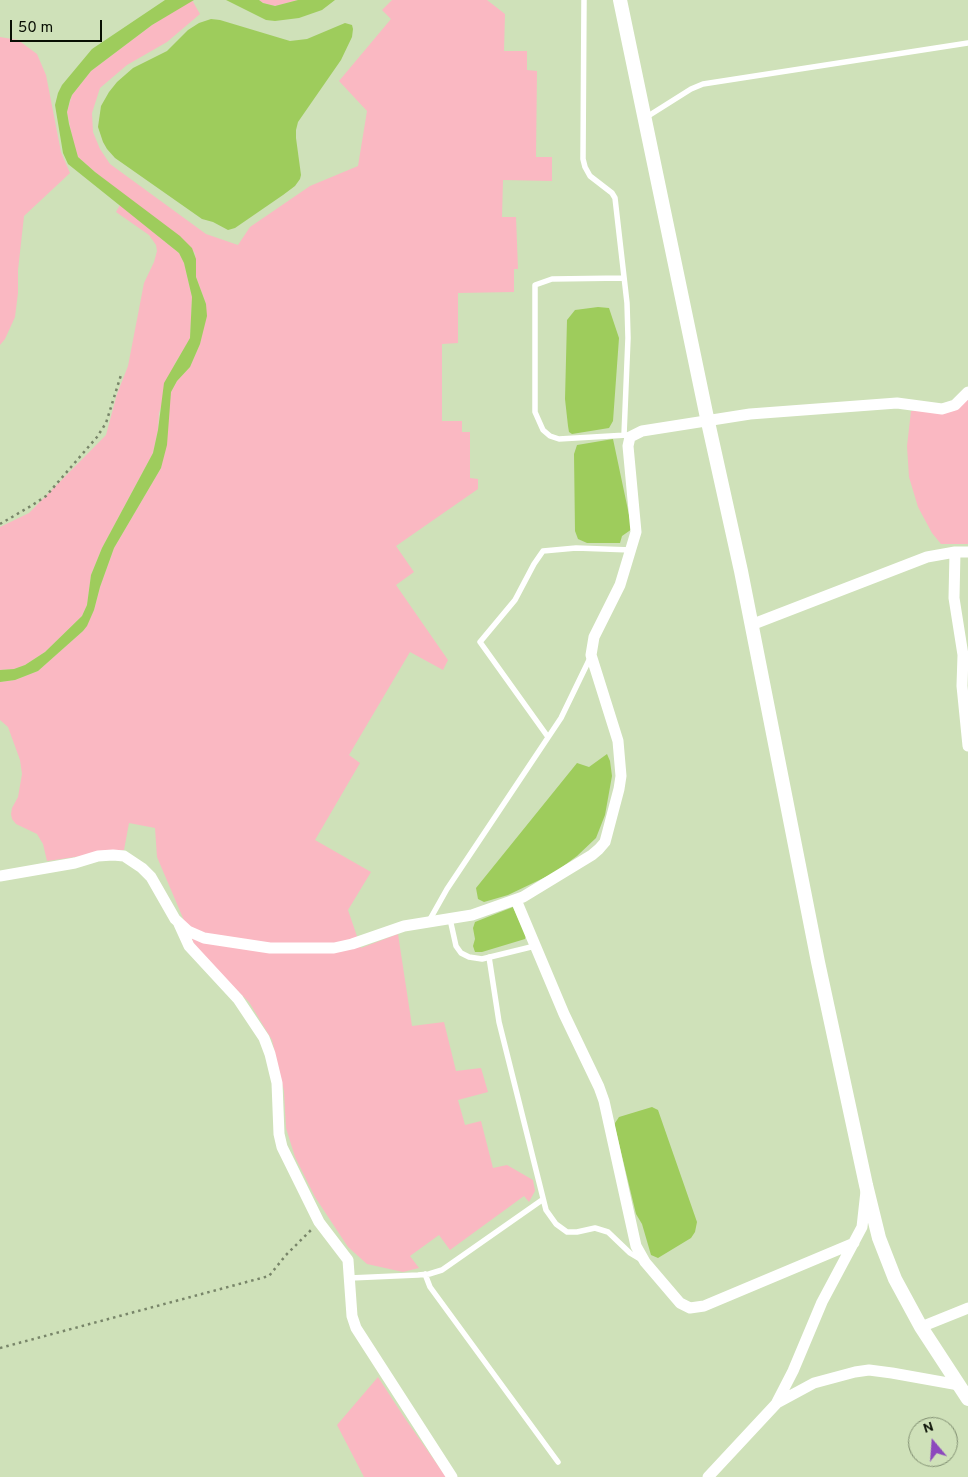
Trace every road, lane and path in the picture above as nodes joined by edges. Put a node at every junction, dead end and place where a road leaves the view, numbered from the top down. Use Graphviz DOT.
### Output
graph roads {
  1 [pos="584,0"];
  2 [pos="620,0"];
  3 [pos="968,43"];
  4 [pos="645,118"];
  5 [pos="624,278"];
  6 [pos="121,375"];
  7 [pos="968,392"];
  8 [pos="708,420"];
  9 [pos="629,435"];
  10 [pos="0,524"];
  11 [pos="631,550"];
  12 [pos="955,552"];
  13 [pos="968,552"];
  14 [pos="752,625"];
  15 [pos="591,655"];
  16 [pos="548,737"];
  17 [pos="968,746"];
  18 [pos="0,876"];
  19 [pos="516,900"];
  20 [pos="450,919"];
  21 [pos="178,923"];
  22 [pos="428,923"];
  23 [pos="536,946"];
  24 [pos="489,957"];
  25 [pos="866,1185"];
  26 [pos="542,1200"];
  27 [pos="319,1222"];
  28 [pos="854,1243"];
  29 [pos="645,1262"];
  30 [pos="425,1274"];
  31 [pos="350,1278"];
  32 [pos="968,1308"];
  33 [pos="921,1327"];
  34 [pos="0,1348"];
  35 [pos="959,1385"];
  36 [pos="968,1399"];
  37 [pos="776,1404"];
  38 [pos="558,1462"];
  39 [pos="452,1477"];
  40 [pos="708,1477"];
  1 -- 5 [label="lane"];
  2 -- 4 [label="street"];
  3 -- 4 [label="lane"];
  4 -- 8 [label="street"];
  5 -- 9 [label="lane"];
  5 -- 9 [label="lane"];
  6 -- 10 [label="path"];
  7 -- 8 [label="street"];
  8 -- 9 [label="street"];
  8 -- 14 [label="street"];
  9 -- 11 [label="street"];
  11 -- 15 [label="street"];
  11 -- 16 [label="lane"];
  12 -- 13 [label="street"];
  12 -- 14 [label="street"];
  12 -- 17 [label="street"];
  14 -- 25 [label="street"];
  15 -- 16 [label="lane"];
  15 -- 19 [label="street"];
  16 -- 22 [label="lane"];
  18 -- 21 [label="street"];
  19 -- 20 [label="street"];
  19 -- 23 [label="street"];
  20 -- 22 [label="street"];
  20 -- 24 [label="lane"];
  21 -- 22 [label="street"];
  21 -- 27 [label="street"];
  23 -- 24 [label="lane"];
  23 -- 29 [label="street"];
  24 -- 26 [label="lane"];
  25 -- 28 [label="street"];
  25 -- 33 [label="street"];
  26 -- 29 [label="lane"];
  26 -- 30 [label="lane"];
  27 -- 31 [label="street"];
  27 -- 34 [label="path"];
  28 -- 29 [label="street"];
  28 -- 37 [label="street"];
  30 -- 31 [label="lane"];
  30 -- 38 [label="lane"];
  31 -- 39 [label="street"];
  32 -- 33 [label="street"];
  33 -- 35 [label="street"];
  35 -- 36 [label="street"];
  35 -- 37 [label="street"];
  37 -- 40 [label="street"];
}
